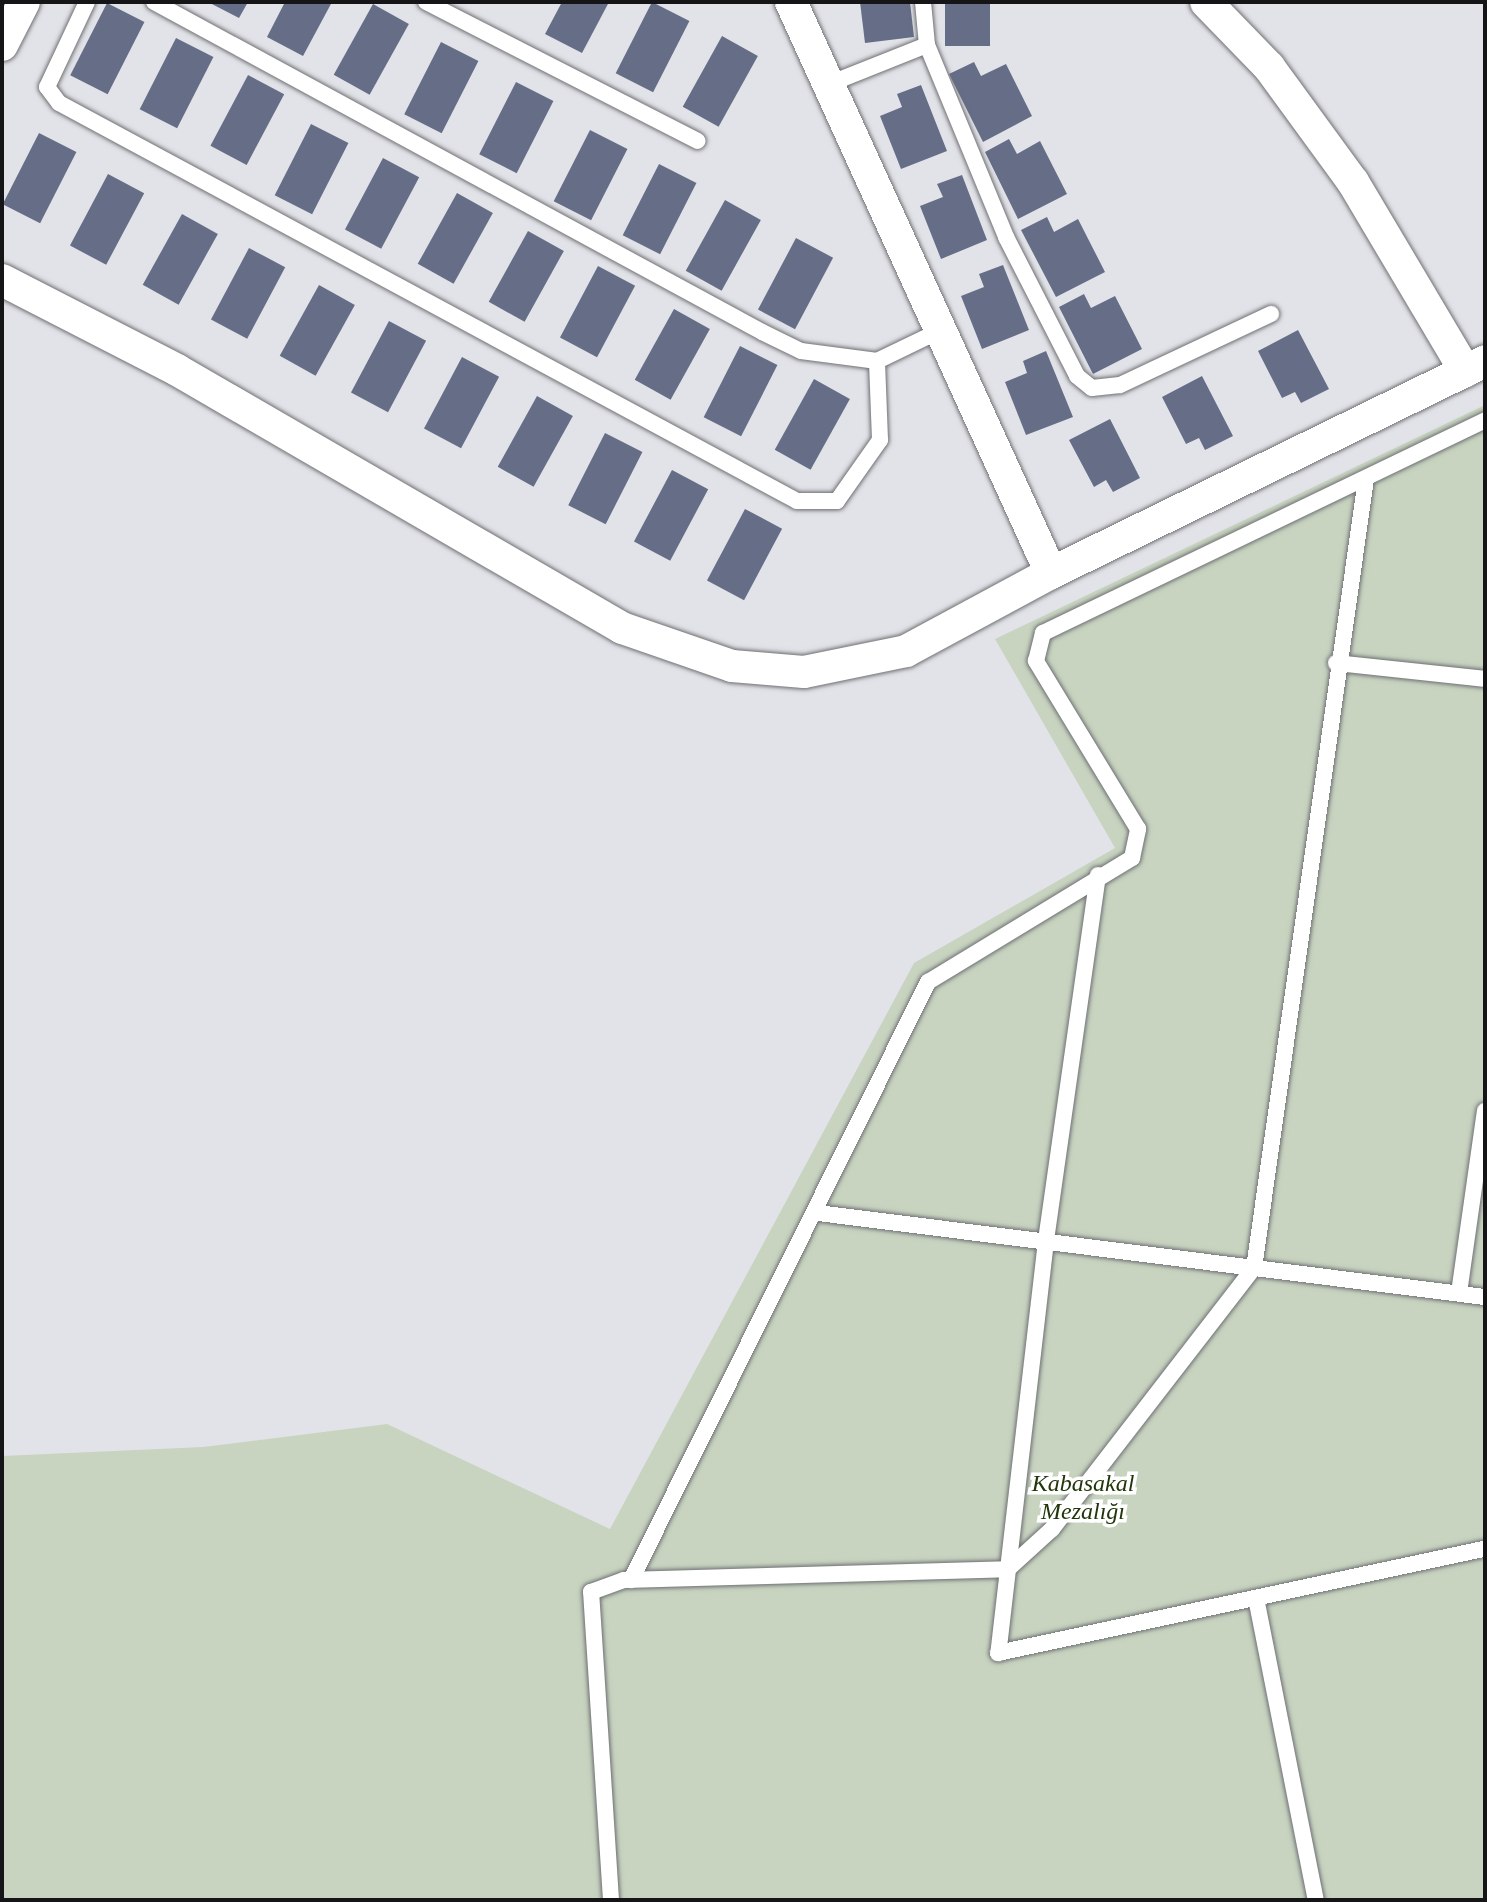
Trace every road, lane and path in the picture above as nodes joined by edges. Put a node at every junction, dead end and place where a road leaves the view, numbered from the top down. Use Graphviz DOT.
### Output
graph roads {
  1 [pos="24,2"];
  2 [pos="87,2"];
  3 [pos="154,2"];
  4 [pos="426,2"];
  5 [pos="791,2"];
  6 [pos="923,2"];
  7 [pos="1206,2"];
  8 [pos="2,45"];
  9 [pos="927,46"];
  10 [pos="829,84"];
  11 [pos="698,141"];
  12 [pos="2,280"];
  13 [pos="1271,314"];
  14 [pos="941,330"];
  15 [pos="877,361"];
  16 [pos="1475,366"];
  17 [pos="1485,420"];
  18 [pos="1366,479"];
  19 [pos="1051,573"];
  20 [pos="1336,663"];
  21 [pos="1485,679"];
  22 [pos="1098,875"];
  23 [pos="1485,1111"];
  24 [pos="818,1213"];
  25 [pos="1046,1241"];
  26 [pos="1254,1268"];
  27 [pos="1459,1293"];
  28 [pos="1485,1297"];
  29 [pos="1485,1549"];
  30 [pos="1008,1569"];
  31 [pos="631,1580"];
  32 [pos="1256,1598"];
  33 [pos="611,1900"];
  34 [pos="1316,1900"];
  1 -- 8 [label="street"];
  2 -- 15 [label="lane"];
  3 -- 15 [label="lane"];
  4 -- 11 [label="lane"];
  5 -- 10 [label="street"];
  6 -- 9 [label="lane"];
  7 -- 16 [label="street"];
  9 -- 10 [label="lane"];
  9 -- 13 [label="lane"];
  10 -- 14 [label="street"];
  12 -- 19 [label="street"];
  14 -- 15 [label="lane"];
  14 -- 19 [label="street"];
  16 -- 19 [label="street"];
  17 -- 18 [label="lane"];
  18 -- 20 [label="lane"];
  18 -- 22 [label="lane"];
  20 -- 21 [label="lane"];
  20 -- 26 [label="lane"];
  22 -- 24 [label="lane"];
  22 -- 25 [label="lane"];
  23 -- 27 [label="lane"];
  24 -- 25 [label="lane"];
  24 -- 31 [label="lane"];
  25 -- 26 [label="lane"];
  25 -- 30 [label="lane"];
  26 -- 27 [label="lane"];
  26 -- 30 [label="lane"];
  27 -- 28 [label="lane"];
  29 -- 32 [label="lane"];
  30 -- 31 [label="lane"];
  30 -- 32 [label="lane"];
  31 -- 33 [label="lane"];
  32 -- 34 [label="lane"];
}
